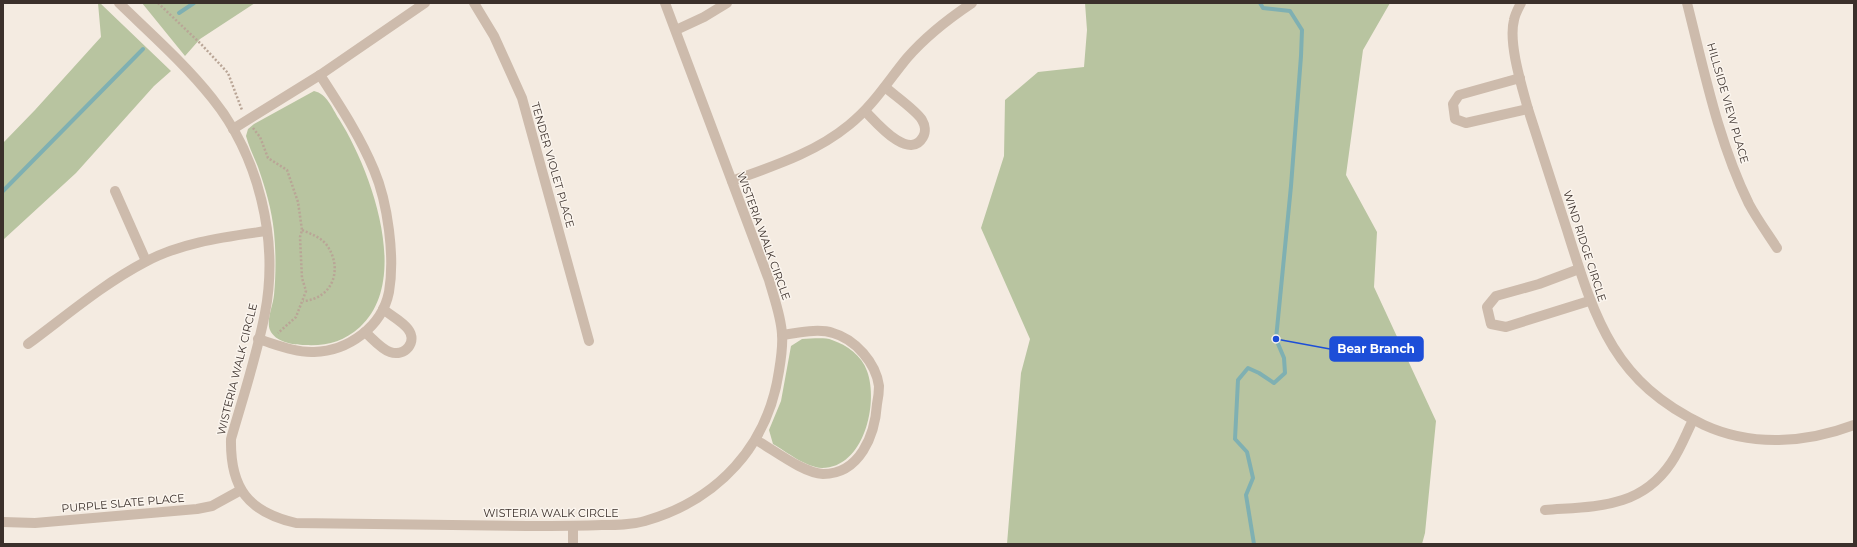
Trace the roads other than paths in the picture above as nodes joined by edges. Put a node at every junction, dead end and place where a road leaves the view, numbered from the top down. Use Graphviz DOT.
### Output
graph roads {
  1 [pos="120,3"];
  2 [pos="424,3"];
  3 [pos="474,3"];
  4 [pos="665,3"];
  5 [pos="727,3"];
  6 [pos="972,3"];
  7 [pos="1521,3"];
  8 [pos="1687,3"];
  9 [pos="676,30"];
  10 [pos="320,75"];
  11 [pos="1520,78"];
  12 [pos="885,87"];
  13 [pos="1528,109"];
  14 [pos="865,111"];
  15 [pos="233,129"];
  16 [pos="732,181"];
  17 [pos="115,191"];
  18 [pos="266,231"];
  19 [pos="1777,248"];
  20 [pos="146,261"];
  21 [pos="1579,269"];
  22 [pos="1589,300"];
  23 [pos="383,309"];
  24 [pos="365,332"];
  25 [pos="782,335"];
  26 [pos="258,340"];
  27 [pos="589,341"];
  28 [pos="28,344"];
  29 [pos="1694,420"];
  30 [pos="1854,425"];
  31 [pos="756,440"];
  32 [pos="241,490"];
  33 [pos="1545,510"];
  34 [pos="3,522"];
  35 [pos="573,526"];
  36 [pos="574,544"];
  1 -- 15 [label="street, WISTERIA WALK CIRCLE"];
  2 -- 10 [label="street"];
  3 -- 27 [label="street, TENDER VIOLET PLACE"];
  4 -- 9 [label="street, WISTERIA WALK CIRCLE"];
  5 -- 9 [label="street"];
  6 -- 12 [label="street"];
  7 -- 11 [label="street, WIND RIDGE CIRCLE"];
  8 -- 19 [label="street, HILLSIDE VIEW PLACE"];
  9 -- 16 [label="street, WISTERIA WALK CIRCLE"];
  10 -- 15 [label="street"];
  10 -- 23 [label="street"];
  11 -- 13 [label="street, WIND RIDGE CIRCLE"];
  11 -- 13 [label="street"];
  12 -- 14 [label="street"];
  12 -- 14 [label="street"];
  13 -- 21 [label="street, WIND RIDGE CIRCLE"];
  14 -- 16 [label="street"];
  15 -- 18 [label="street, WISTERIA WALK CIRCLE"];
  16 -- 25 [label="street, WISTERIA WALK CIRCLE"];
  17 -- 20 [label="street"];
  18 -- 20 [label="street"];
  18 -- 26 [label="street, WISTERIA WALK CIRCLE"];
  20 -- 28 [label="street"];
  21 -- 22 [label="street, WIND RIDGE CIRCLE"];
  21 -- 22 [label="street"];
  22 -- 29 [label="street, WIND RIDGE CIRCLE"];
  23 -- 24 [label="street"];
  23 -- 24 [label="street"];
  24 -- 26 [label="street"];
  25 -- 31 [label="street, WISTERIA WALK CIRCLE"];
  25 -- 31 [label="street"];
  26 -- 32 [label="street, WISTERIA WALK CIRCLE"];
  29 -- 30 [label="street, WIND RIDGE CIRCLE"];
  29 -- 33 [label="street"];
  31 -- 35 [label="street, WISTERIA WALK CIRCLE"];
  32 -- 34 [label="street, PURPLE SLATE PLACE"];
  32 -- 35 [label="street, WISTERIA WALK CIRCLE"];
  35 -- 36 [label="street"];
}
